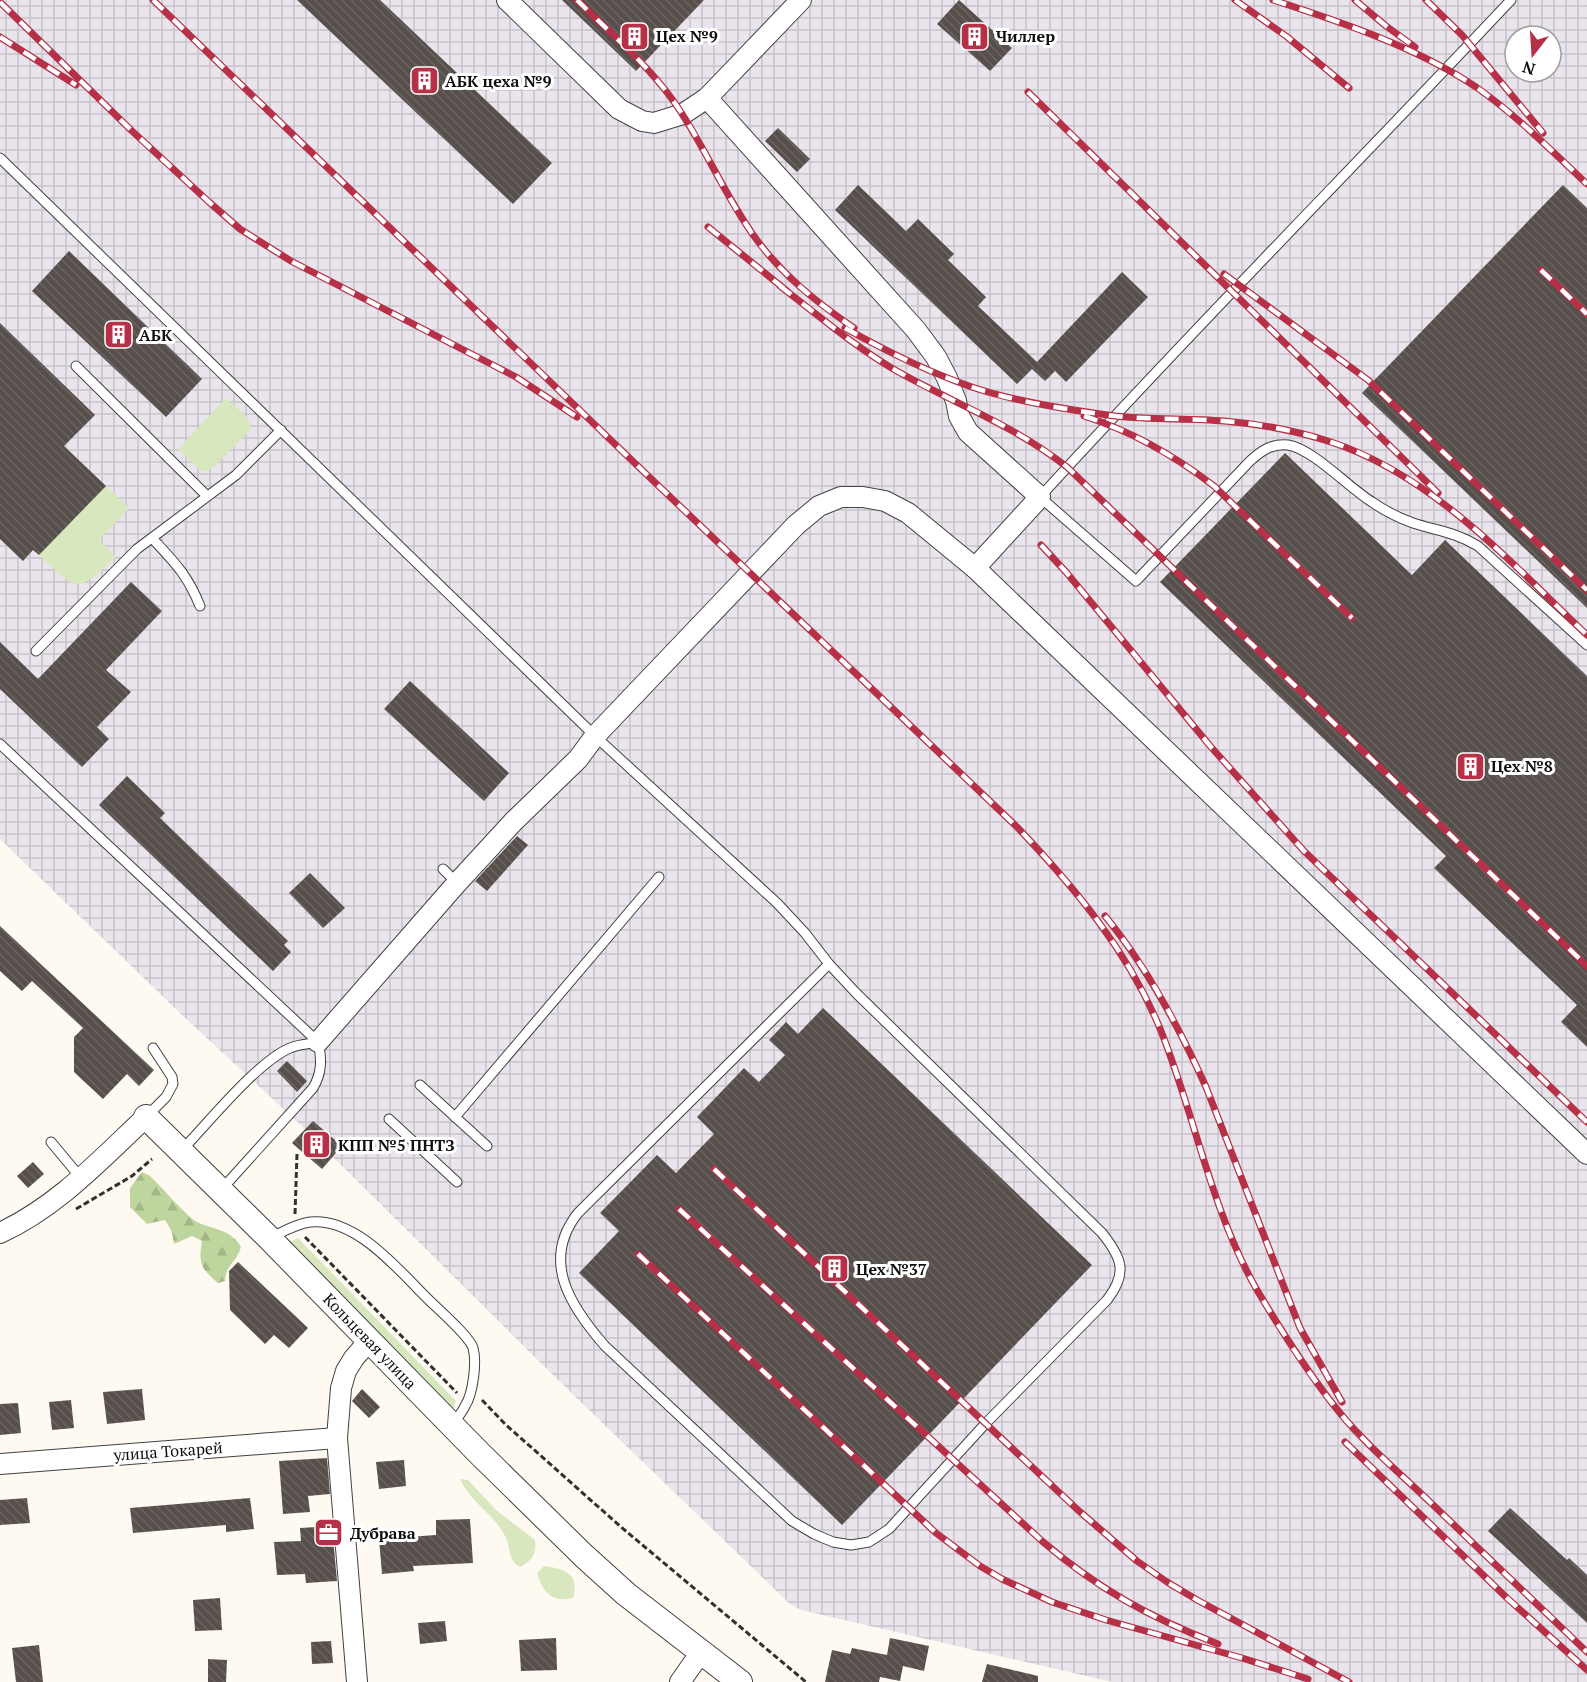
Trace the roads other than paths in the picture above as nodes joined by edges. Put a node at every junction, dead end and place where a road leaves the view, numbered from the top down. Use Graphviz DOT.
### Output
graph roads {
  1 [pos="507,0"];
  2 [pos="801,0"];
  3 [pos="1511,0"];
  4 [pos="707,98"];
  5 [pos="0,158"];
  6 [pos="76,366"];
  7 [pos="281,430"];
  8 [pos="207,496"];
  9 [pos="1040,497"];
  10 [pos="152,537"];
  11 [pos="975,568"];
  12 [pos="200,606"];
  13 [pos="1587,645"];
  14 [pos="36,651"];
  15 [pos="595,736"];
  16 [pos="0,744"];
  17 [pos="443,869"];
  18 [pos="658,877"];
  19 [pos="457,883"];
  20 [pos="829,964"];
  21 [pos="318,1042"];
  22 [pos="153,1048"];
  23 [pos="420,1085"];
  24 [pos="146,1117"];
  25 [pos="454,1117"];
  26 [pos="389,1119"];
  27 [pos="51,1142"];
  28 [pos="487,1146"];
  29 [pos="182,1151"];
  30 [pos="1587,1154"];
  31 [pos="81,1178"];
  32 [pos="457,1182"];
  33 [pos="221,1190"];
  34 [pos="0,1233"];
  35 [pos="269,1238"];
  36 [pos="369,1341"];
  37 [pos="452,1425"];
  38 [pos="337,1438"];
  39 [pos="0,1464"];
  40 [pos="701,1652"];
  41 [pos="357,1682"];
  42 [pos="680,1682"];
  43 [pos="740,1682"];
  1 -- 4 [label="street"];
  2 -- 4 [label="street"];
  3 -- 9 [label="lane"];
  4 -- 9 [label="street"];
  5 -- 7 [label="lane"];
  6 -- 8 [label="lane"];
  7 -- 8 [label="lane"];
  7 -- 15 [label="lane"];
  8 -- 10 [label="lane"];
  9 -- 11 [label="street"];
  9 -- 13 [label="lane"];
  10 -- 12 [label="lane"];
  10 -- 14 [label="lane"];
  11 -- 15 [label="street"];
  11 -- 30 [label="street"];
  15 -- 19 [label="street"];
  15 -- 20 [label="lane"];
  16 -- 21 [label="lane"];
  17 -- 19 [label="lane"];
  18 -- 25 [label="lane"];
  19 -- 21 [label="street"];
  20 -- 20 [label="lane"];
  21 -- 29 [label="lane"];
  21 -- 33 [label="lane"];
  22 -- 24 [label="lane"];
  23 -- 25 [label="lane"];
  24 -- 29 [label="street, Кольцевая улица"];
  24 -- 31 [label="street"];
  25 -- 28 [label="lane"];
  26 -- 32 [label="lane"];
  27 -- 31 [label="lane"];
  29 -- 33 [label="street, Кольцевая улица"];
  31 -- 34 [label="street"];
  33 -- 35 [label="street, Кольцевая улица"];
  35 -- 36 [label="street, Кольцевая улица"];
  35 -- 37 [label="lane"];
  36 -- 37 [label="street, Кольцевая улица"];
  36 -- 38 [label="street"];
  37 -- 40 [label="street, Кольцевая улица"];
  38 -- 39 [label="street, улица Токарей"];
  38 -- 41 [label="street"];
  40 -- 42 [label="street"];
  40 -- 43 [label="street, Кольцевая улица"];
}
